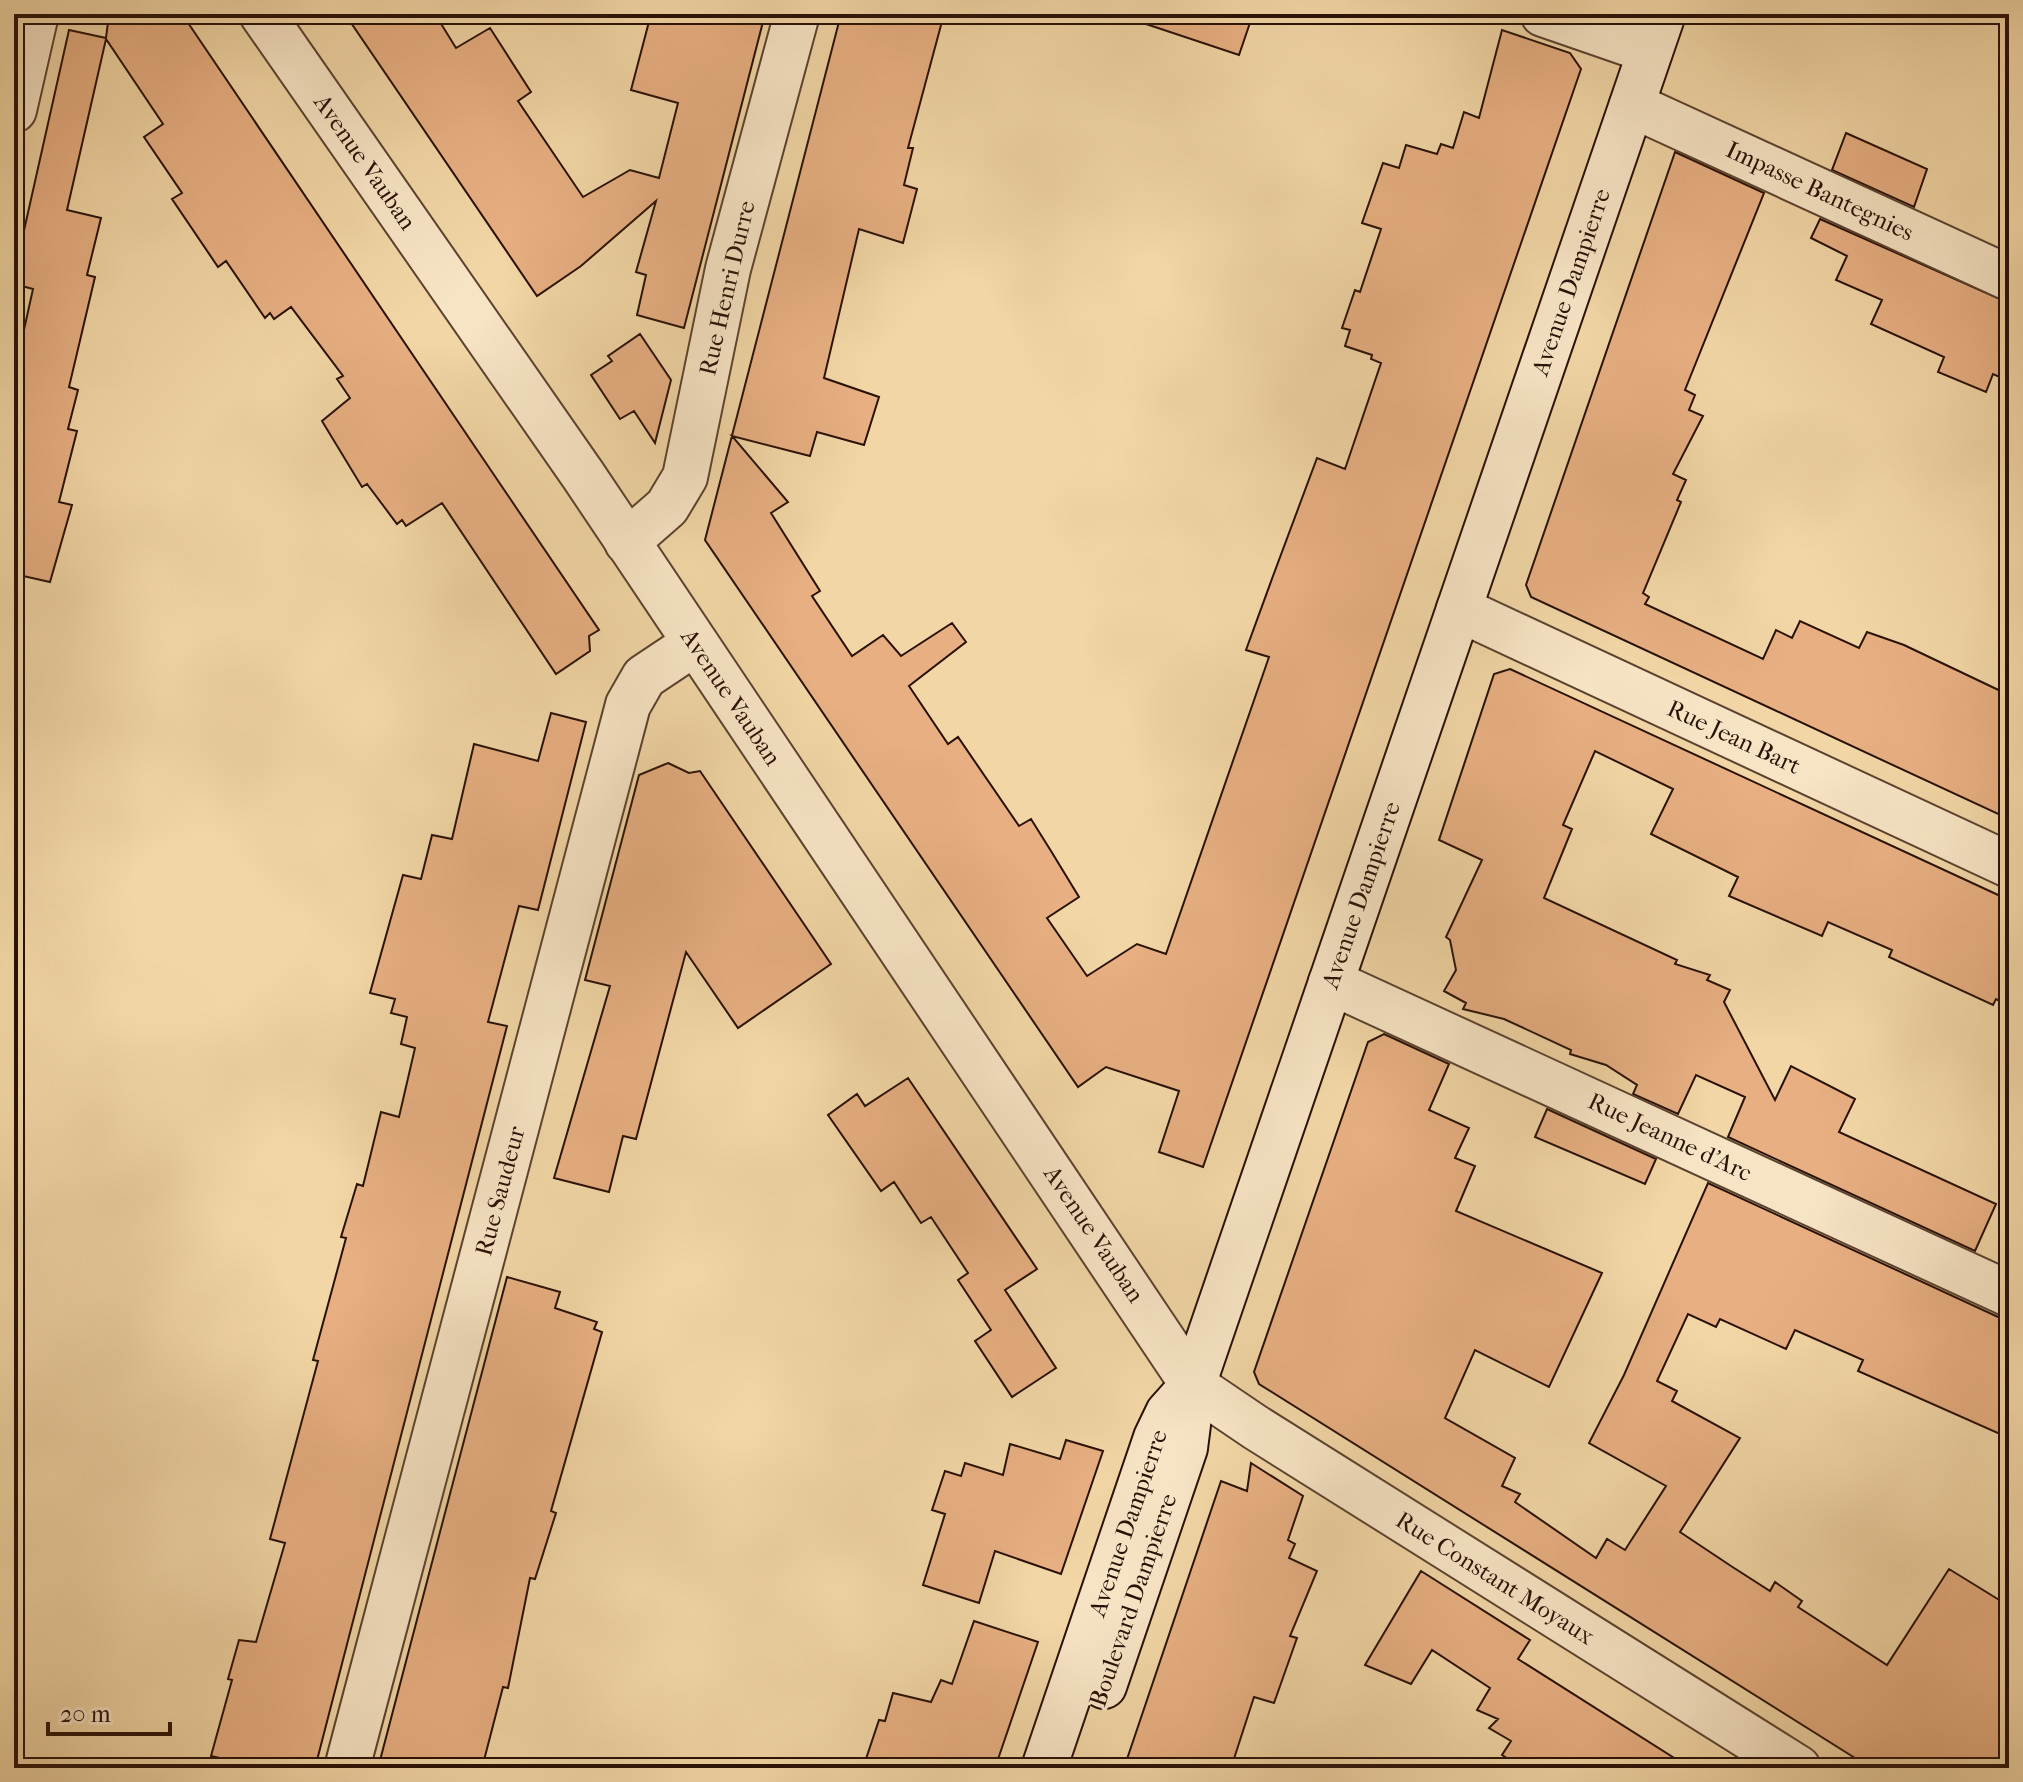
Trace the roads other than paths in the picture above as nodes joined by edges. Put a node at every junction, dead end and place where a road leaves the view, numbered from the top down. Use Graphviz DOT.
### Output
graph roads {
  1 [pos="36,14"];
  2 [pos="262,14"];
  3 [pos="797,14"];
  4 [pos="1543,14"];
  5 [pos="1657,32"];
  6 [pos="1632,105"];
  7 [pos="14,110"];
  8 [pos="2009,278"];
  9 [pos="627,542"];
  10 [pos="1459,609"];
  11 [pos="695,643"];
  12 [pos="2009,865"];
  13 [pos="1331,982"];
  14 [pos="2009,1294"];
  15 [pos="1193,1385"];
  16 [pos="347,1768"];
  17 [pos="1044,1768"];
  18 [pos="1075,1768"];
  19 [pos="1798,1768"];
  1 -- 7 [label="street"];
  2 -- 9 [label="street, Avenue Vauban"];
  3 -- 9 [label="street, Rue Henri Durre"];
  4 -- 5 [label="street"];
  5 -- 6 [label="street, Avenue Dampierre"];
  6 -- 8 [label="street, Impasse Bantegnies"];
  6 -- 10 [label="street, Avenue Dampierre"];
  9 -- 11 [label="street, Avenue Vauban"];
  10 -- 12 [label="street, Rue Jean Bart"];
  10 -- 13 [label="street, Avenue Dampierre"];
  11 -- 15 [label="street, Avenue Vauban"];
  11 -- 16 [label="street, Rue Saudeur"];
  13 -- 14 [label="street, Rue Jeanne d'Arc"];
  13 -- 15 [label="street, Avenue Dampierre"];
  15 -- 17 [label="street, Avenue Dampierre"];
  15 -- 18 [label="street, Boulevard Dampierre"];
  15 -- 19 [label="street, Rue Constant Moyaux"];
}
